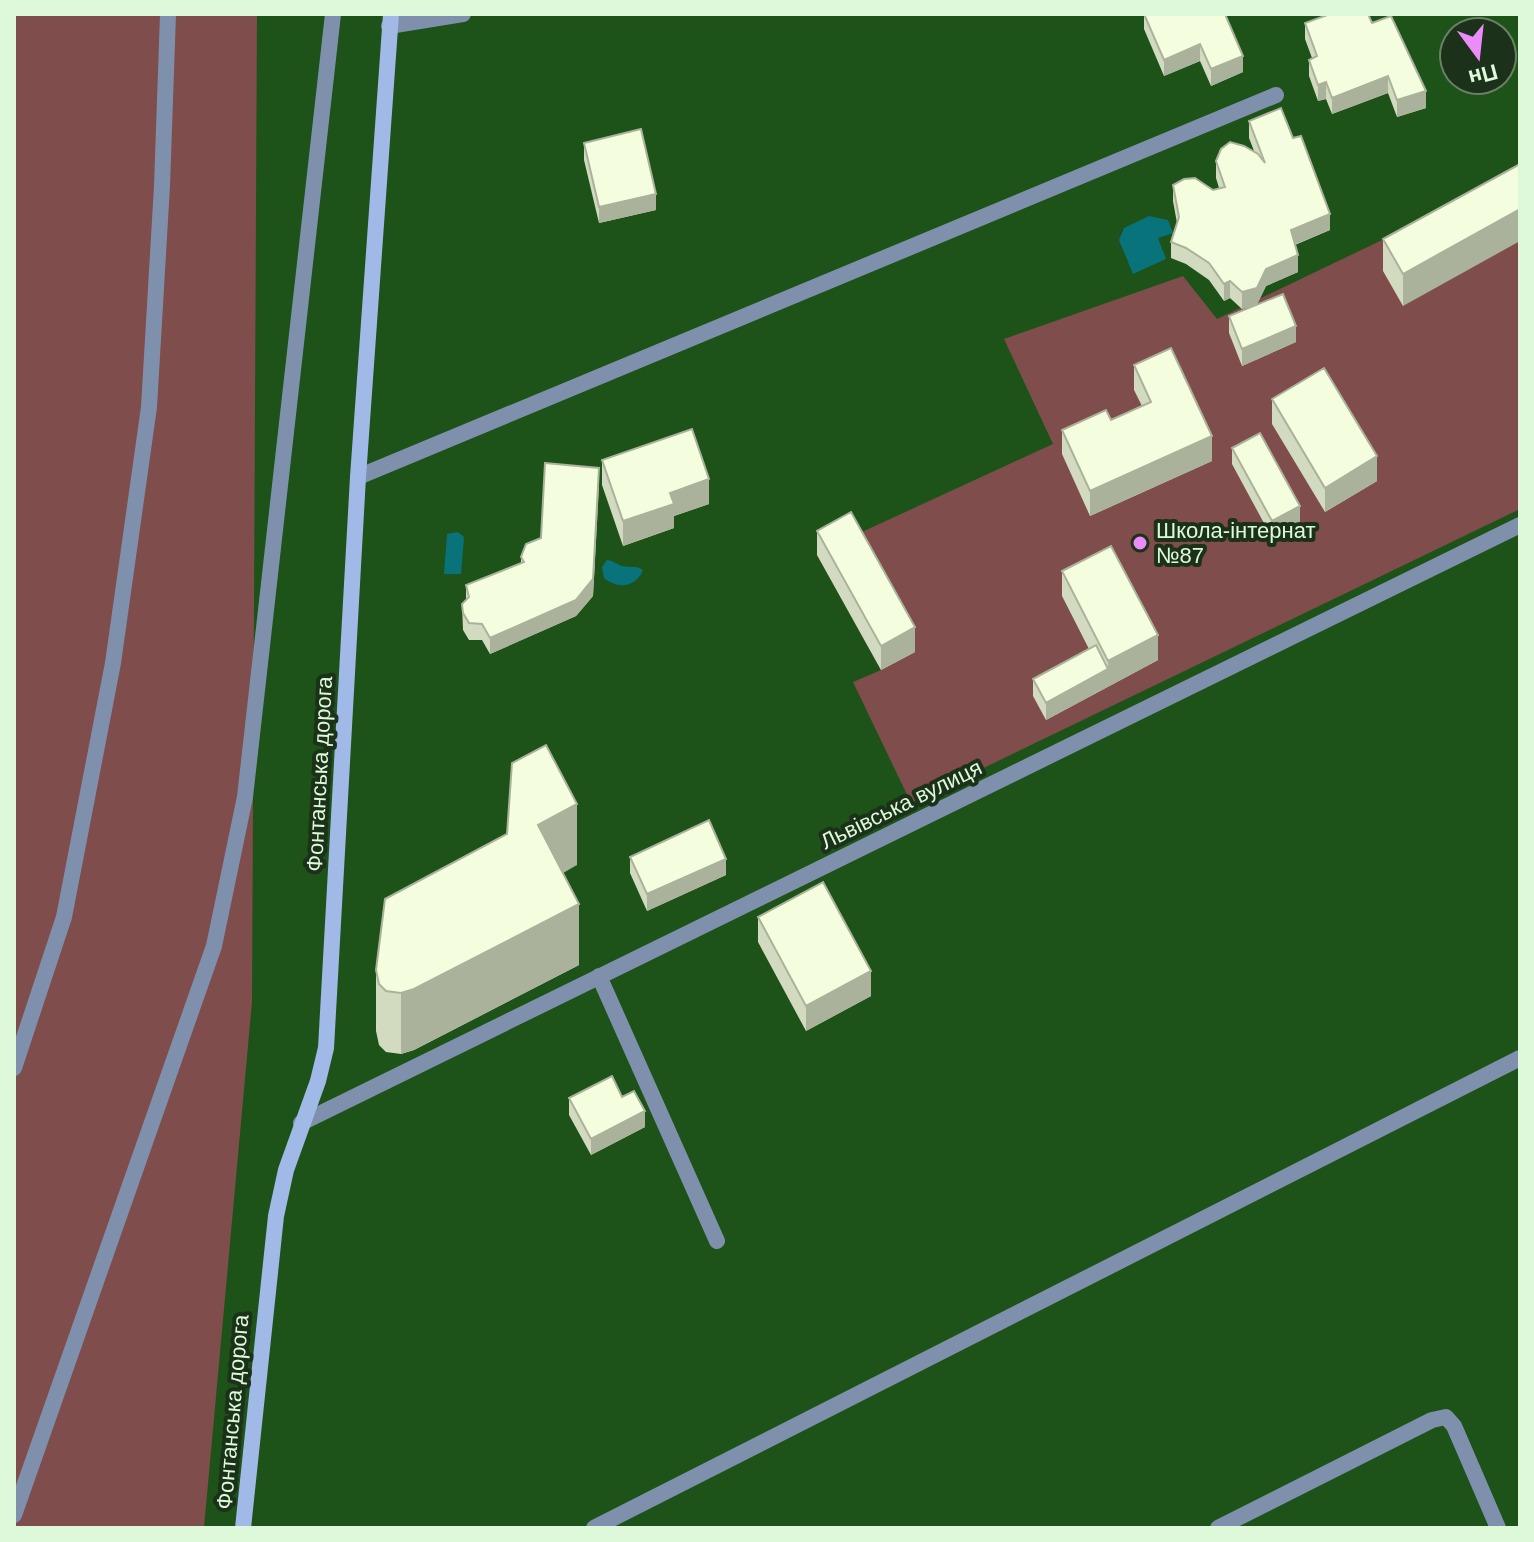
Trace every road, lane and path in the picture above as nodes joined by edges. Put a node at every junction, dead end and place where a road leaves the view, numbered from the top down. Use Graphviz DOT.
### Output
graph roads {
  1 [pos="168,14"];
  2 [pos="333,14"];
  3 [pos="463,14"];
  4 [pos="390,20"];
  5 [pos="1276,95"];
  6 [pos="358,477"];
  7 [pos="1520,525"];
  8 [pos="599,976"];
  9 [pos="1520,1058"];
  10 [pos="14,1068"];
  11 [pos="301,1123"];
  12 [pos="717,1241"];
  13 [pos="14,1515"];
  14 [pos="243,1528"];
  15 [pos="594,1528"];
  16 [pos="1218,1528"];
  17 [pos="1498,1528"];
  1 -- 10 [label="street"];
  2 -- 13 [label="street"];
  3 -- 4 [label="street"];
  4 -- 6 [label="main road, Фонтанська дорога"];
  5 -- 6 [label="street"];
  6 -- 11 [label="main road, Фонтанська дорога"];
  7 -- 8 [label="street, Львівська вулиця"];
  8 -- 11 [label="street, Львівська вулиця"];
  8 -- 12 [label="street"];
  9 -- 15 [label="street"];
  11 -- 14 [label="main road, Фонтанська дорога"];
  16 -- 17 [label="street"];
}
